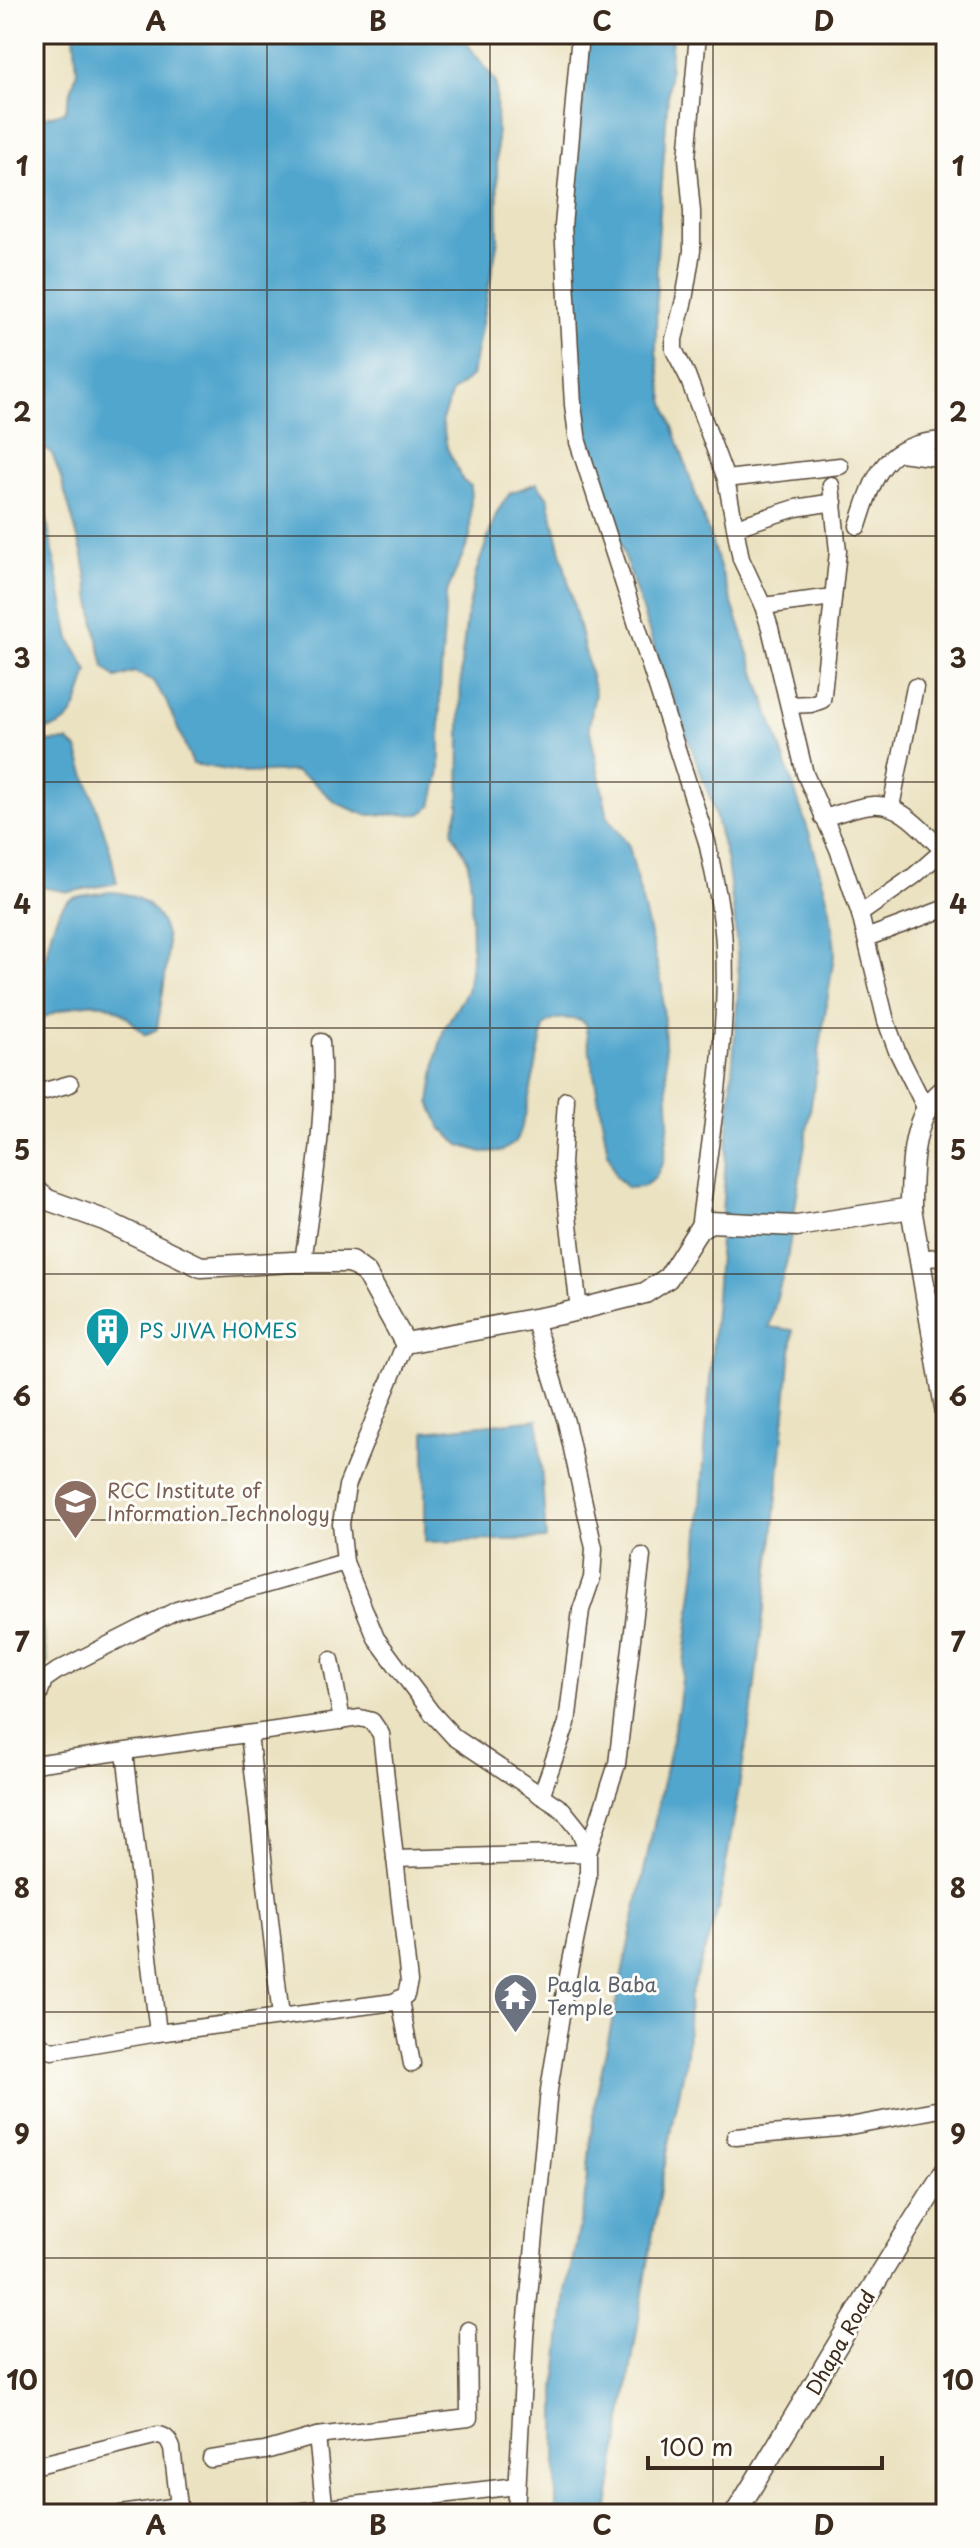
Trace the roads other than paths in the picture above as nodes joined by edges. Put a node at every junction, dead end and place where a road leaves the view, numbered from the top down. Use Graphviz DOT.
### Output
graph roads {
  1 [pos="580,34"];
  2 [pos="698,34"];
  3 [pos="946,440"];
  4 [pos="900,452"];
  5 [pos="946,459"];
  6 [pos="840,466"];
  7 [pos="726,479"];
  8 [pos="858,526"];
  9 [pos="736,527"];
  10 [pos="833,597"];
  11 [pos="763,606"];
  12 [pos="915,687"];
  13 [pos="789,705"];
  14 [pos="891,807"];
  15 [pos="823,818"];
  16 [pos="945,849"];
  17 [pos="946,908"];
  18 [pos="860,914"];
  19 [pos="866,938"];
  20 [pos="321,1042"];
  21 [pos="70,1084"];
  22 [pos="946,1088"];
  23 [pos="34,1094"];
  24 [pos="566,1100"];
  25 [pos="925,1107"];
  26 [pos="34,1189"];
  27 [pos="911,1208"];
  28 [pos="705,1226"];
  29 [pos="946,1256"];
  30 [pos="920,1259"];
  31 [pos="303,1262"];
  32 [pos="937,1302"];
  33 [pos="579,1310"];
  34 [pos="534,1319"];
  35 [pos="405,1343"];
  36 [pos="946,1413"];
  37 [pos="642,1556"];
  38 [pos="345,1562"];
  39 [pos="331,1660"];
  40 [pos="34,1709"];
  41 [pos="342,1721"];
  42 [pos="249,1734"];
  43 [pos="125,1752"];
  44 [pos="34,1764"];
  45 [pos="541,1796"];
  46 [pos="588,1853"];
  47 [pos="395,1859"];
  48 [pos="400,2000"];
  49 [pos="281,2017"];
  50 [pos="34,2031"];
  51 [pos="158,2033"];
  52 [pos="412,2064"];
  53 [pos="946,2108"];
  54 [pos="735,2137"];
  55 [pos="946,2170"];
  56 [pos="468,2330"];
  57 [pos="317,2436"];
  58 [pos="211,2459"];
  59 [pos="34,2466"];
  60 [pos="517,2486"];
  61 [pos="179,2510"];
  62 [pos="325,2511"];
  63 [pos="121,2514"];
  64 [pos="277,2514"];
  65 [pos="516,2514"];
  66 [pos="735,2514"];
  1 -- 28 [label="street"];
  2 -- 7 [label="street"];
  3 -- 4 [label="street"];
  4 -- 5 [label="street"];
  4 -- 8 [label="street"];
  6 -- 7 [label="street"];
  7 -- 9 [label="street"];
  9 -- 10 [label="street"];
  9 -- 11 [label="street"];
  10 -- 11 [label="street"];
  10 -- 13 [label="street"];
  11 -- 13 [label="street"];
  12 -- 14 [label="street"];
  13 -- 15 [label="street"];
  14 -- 15 [label="street"];
  14 -- 16 [label="street"];
  15 -- 18 [label="street"];
  16 -- 18 [label="street"];
  17 -- 19 [label="street"];
  18 -- 19 [label="street"];
  19 -- 25 [label="street"];
  20 -- 31 [label="street"];
  21 -- 23 [label="street"];
  22 -- 25 [label="street"];
  24 -- 33 [label="street"];
  25 -- 27 [label="street"];
  26 -- 31 [label="street"];
  27 -- 28 [label="street"];
  27 -- 30 [label="street"];
  28 -- 33 [label="street"];
  29 -- 30 [label="street"];
  30 -- 32 [label="street"];
  31 -- 35 [label="street"];
  32 -- 36 [label="street"];
  33 -- 34 [label="street"];
  34 -- 35 [label="street"];
  34 -- 45 [label="street"];
  35 -- 38 [label="street"];
  37 -- 46 [label="street"];
  38 -- 40 [label="street"];
  38 -- 45 [label="street"];
  39 -- 41 [label="street"];
  41 -- 42 [label="street"];
  41 -- 47 [label="street"];
  42 -- 43 [label="street"];
  42 -- 49 [label="street"];
  43 -- 44 [label="street"];
  43 -- 51 [label="street"];
  45 -- 46 [label="street"];
  46 -- 47 [label="street"];
  46 -- 60 [label="street"];
  47 -- 48 [label="street"];
  48 -- 49 [label="street"];
  48 -- 52 [label="street"];
  49 -- 51 [label="street"];
  50 -- 51 [label="street"];
  53 -- 54 [label="street"];
  55 -- 66 [label="street, Dhapa Road"];
  56 -- 57 [label="street"];
  57 -- 58 [label="street"];
  57 -- 62 [label="street"];
  59 -- 61 [label="street"];
  60 -- 62 [label="street"];
  60 -- 65 [label="street"];
  61 -- 63 [label="street"];
  62 -- 64 [label="street"];
}
